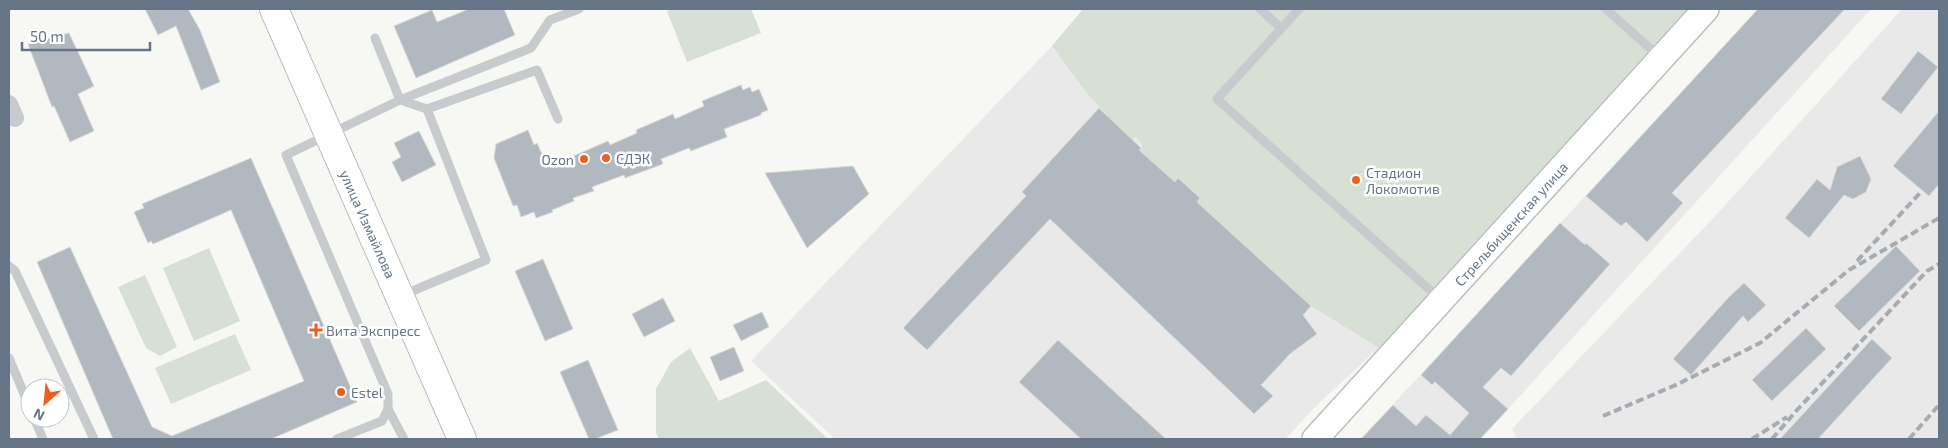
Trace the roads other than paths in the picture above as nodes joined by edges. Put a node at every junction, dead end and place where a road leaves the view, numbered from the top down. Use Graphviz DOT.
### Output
graph roads {
  1 [pos="274,9"];
  2 [pos="579,9"];
  3 [pos="1260,9"];
  4 [pos="1299,9"];
  5 [pos="1606,9"];
  6 [pos="1706,9"];
  7 [pos="1282,28"];
  8 [pos="375,38"];
  9 [pos="1661,58"];
  10 [pos="400,100"];
  11 [pos="427,109"];
  12 [pos="558,119"];
  13 [pos="328,134"];
  14 [pos="9,266"];
  15 [pos="400,296"];
  16 [pos="1441,301"];
  17 [pos="9,358"];
  18 [pos="20,384"];
  19 [pos="388,408"];
  20 [pos="94,439"];
  21 [pos="336,439"];
  22 [pos="404,439"];
  23 [pos="462,439"];
  24 [pos="1315,439"];
  1 -- 13 [label="main road, улица Измайлова"];
  2 -- 10 [label="lane"];
  3 -- 7 [label="lane"];
  4 -- 7 [label="lane"];
  5 -- 9 [label="lane"];
  6 -- 9 [label="main road, Стрельбищенская улица"];
  7 -- 16 [label="lane"];
  8 -- 10 [label="lane"];
  9 -- 16 [label="main road, Стрельбищенская улица"];
  10 -- 11 [label="lane"];
  10 -- 13 [label="lane"];
  11 -- 12 [label="lane"];
  11 -- 15 [label="lane"];
  13 -- 15 [label="main road, улица Измайлова"];
  13 -- 19 [label="lane"];
  14 -- 20 [label="lane"];
  15 -- 23 [label="main road, улица Измайлова"];
  16 -- 24 [label="main road, Стрельбищенская улица"];
  17 -- 18 [label="lane"];
  19 -- 21 [label="lane"];
  19 -- 22 [label="lane"];
}
